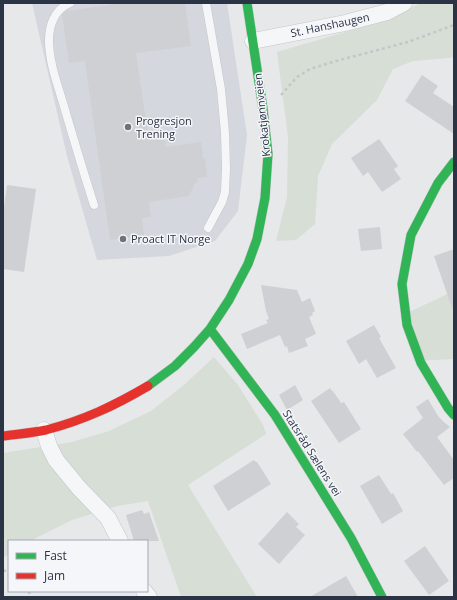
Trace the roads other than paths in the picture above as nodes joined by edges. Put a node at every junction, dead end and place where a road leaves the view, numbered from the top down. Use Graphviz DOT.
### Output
graph roads {
  1 [pos="70,3"];
  2 [pos="206,3"];
  3 [pos="247,3"];
  4 [pos="404,3"];
  5 [pos="253,41"];
  6 [pos="454,162"];
  7 [pos="94,205"];
  8 [pos="208,228"];
  9 [pos="210,329"];
  10 [pos="454,415"];
  11 [pos="44,430"];
  12 [pos="3,436"];
  13 [pos="119,540"];
  14 [pos="382,597"];
  1 -- 7 [label="lane"];
  2 -- 8 [label="lane"];
  3 -- 5 [label="street, Krokatjønnveien"];
  4 -- 5 [label="street, St. Hanshaugen"];
  5 -- 9 [label="street, Krokatjønnveien"];
  6 -- 10 [label="street"];
  9 -- 11 [label="street, Krokatjønnveien"];
  9 -- 14 [label="street, Statsråd Sælens vei"];
  11 -- 12 [label="street, Krokatjønnveien"];
  11 -- 13 [label="street"];
}
